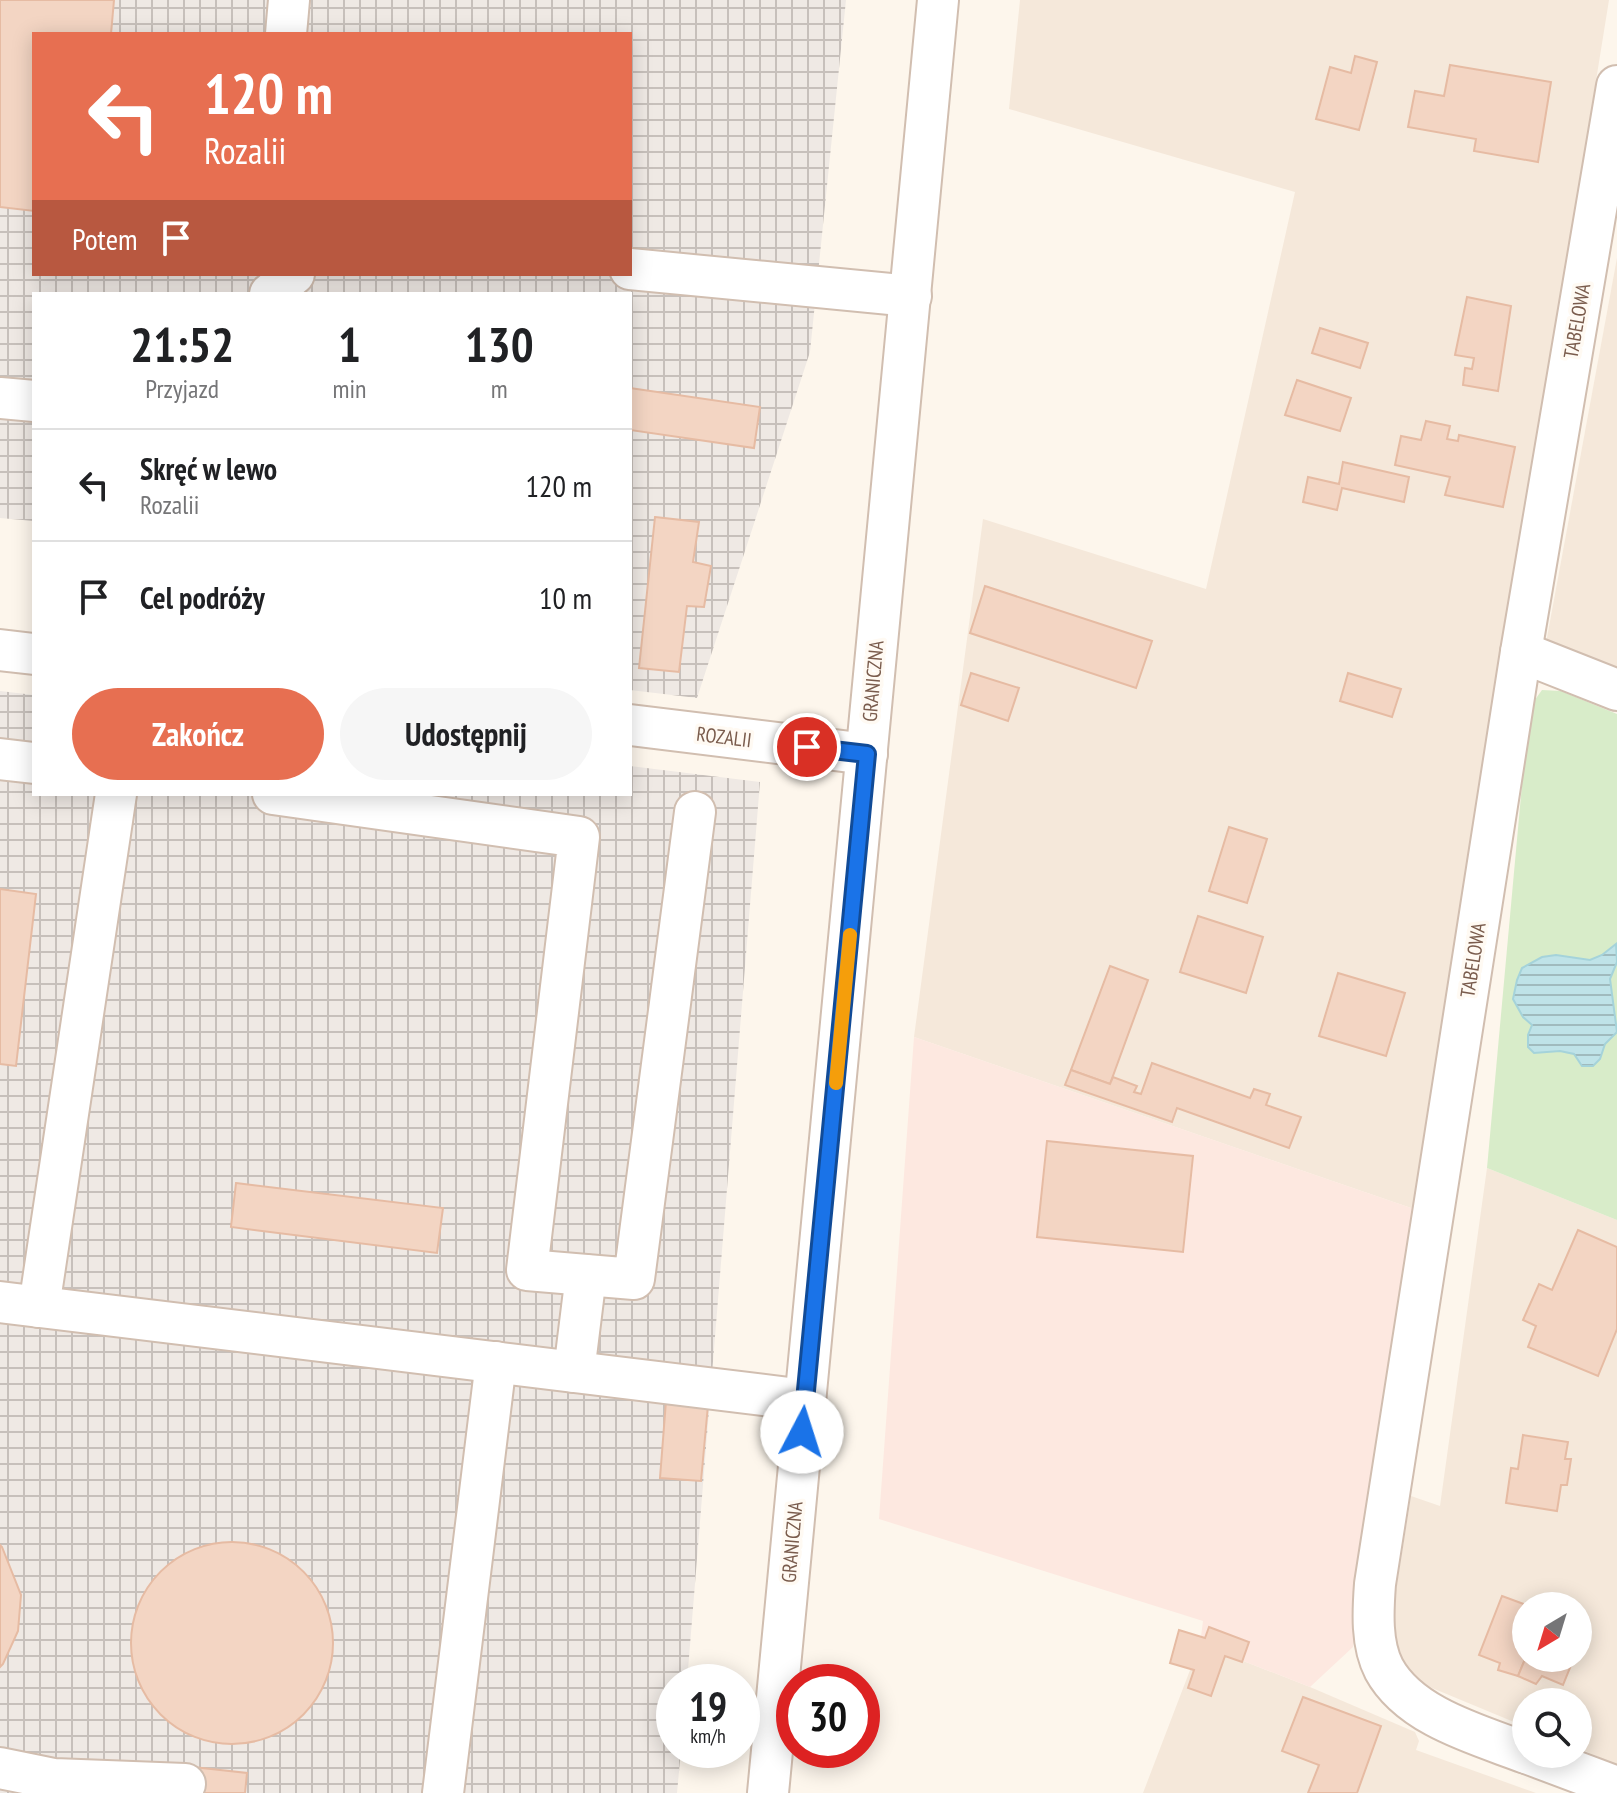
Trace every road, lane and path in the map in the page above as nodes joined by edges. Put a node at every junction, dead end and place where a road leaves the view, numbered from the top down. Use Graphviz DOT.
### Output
graph roads {
  1 [pos="289,0"];
  2 [pos="938,0"];
  3 [pos="286,32"];
  4 [pos="1617,86"];
  5 [pos="632,269"];
  6 [pos="292,276"];
  7 [pos="272,292"];
  8 [pos="911,296"];
  9 [pos="0,398"];
  10 [pos="32,401"];
  11 [pos="0,650"];
  12 [pos="1521,652"];
  13 [pos="32,654"];
  14 [pos="1617,690"];
  15 [pos="632,725"];
  16 [pos="867,754"];
  17 [pos="0,759"];
  18 [pos="32,763"];
  19 [pos="116,796"];
  20 [pos="287,796"];
  21 [pos="695,812"];
  22 [pos="586,1275"];
  23 [pos="19,1304"];
  24 [pos="496,1362"];
  25 [pos="574,1372"];
  26 [pos="805,1400"];
  27 [pos="1512,1747"];
  28 [pos="0,1768"];
  29 [pos="1563,1768"];
  30 [pos="185,1784"];
  31 [pos="53,1786"];
  32 [pos="1609,1788"];
  33 [pos="443,1793"];
  34 [pos="768,1793"];
  1 -- 3 [label="street"];
  2 -- 8 [label="street, GRANICZNA"];
  4 -- 12 [label="street, TABELOWA"];
  5 -- 8 [label="street"];
  6 -- 7 [label="street"];
  8 -- 16 [label="street, GRANICZNA"];
  9 -- 10 [label="street"];
  11 -- 13 [label="street"];
  12 -- 14 [label="street"];
  12 -- 27 [label="street, TABELOWA"];
  15 -- 16 [label="street, ROZALII"];
  16 -- 26 [label="street, GRANICZNA"];
  17 -- 18 [label="street"];
  19 -- 23 [label="street"];
  20 -- 22 [label="street"];
  21 -- 22 [label="street"];
  22 -- 25 [label="street"];
  23 -- 24 [label="street"];
  24 -- 25 [label="street"];
  24 -- 33 [label="street"];
  25 -- 26 [label="street"];
  26 -- 34 [label="street, GRANICZNA"];
  28 -- 31 [label="street"];
  29 -- 32 [label="street, TABELOWA"];
  30 -- 31 [label="street"];
}
